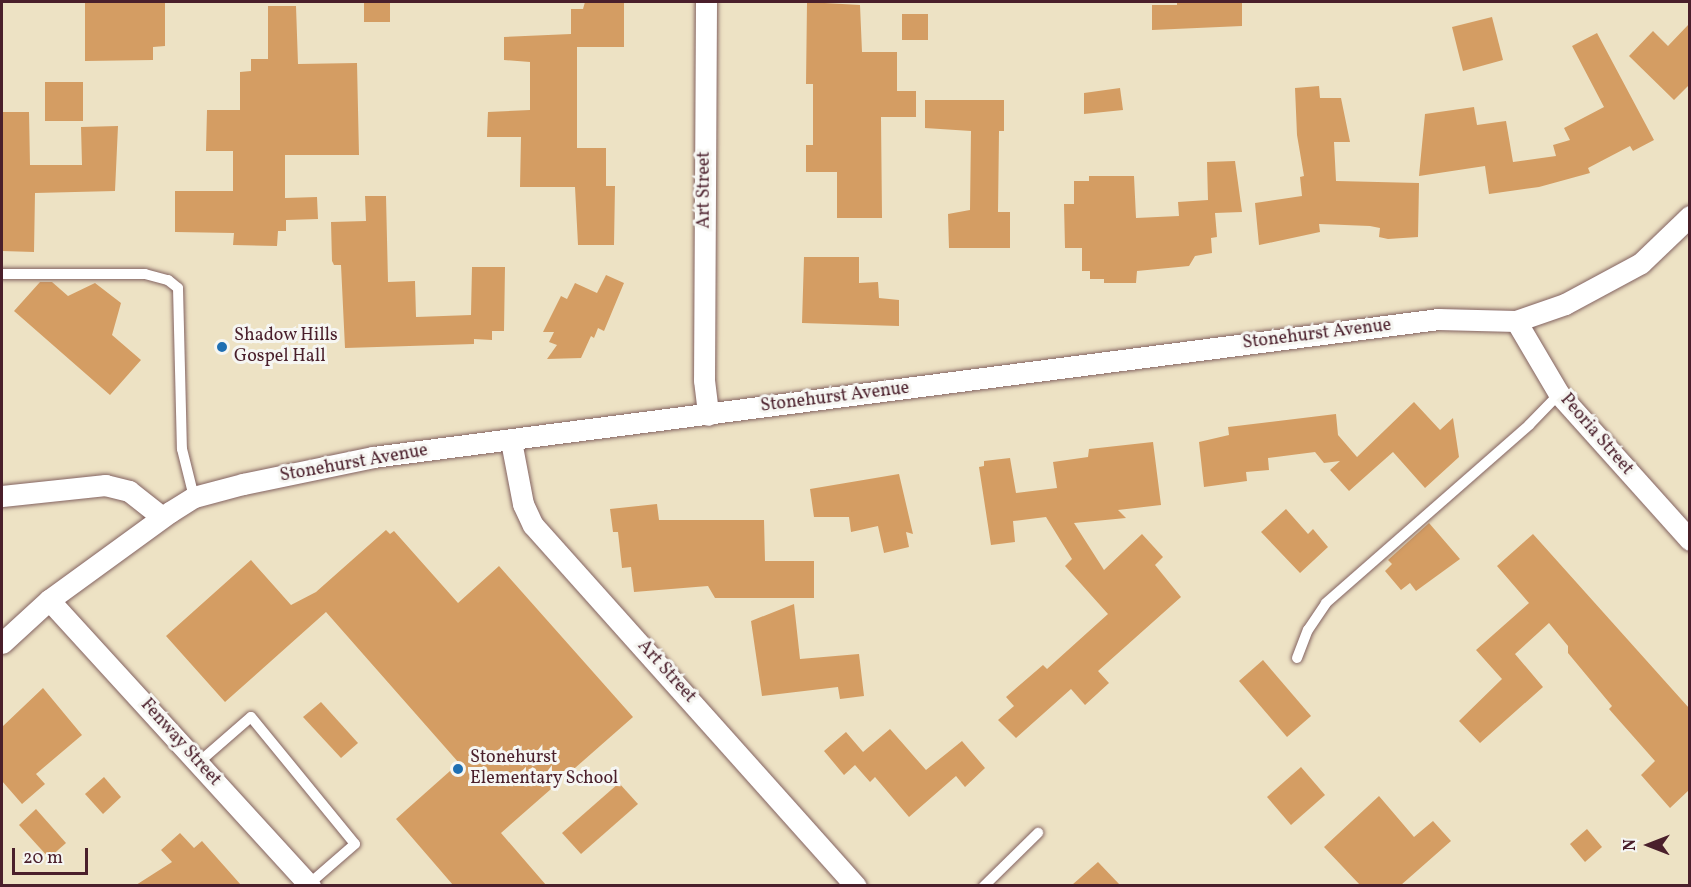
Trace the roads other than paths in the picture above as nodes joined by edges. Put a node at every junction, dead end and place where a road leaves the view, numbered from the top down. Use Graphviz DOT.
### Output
graph roads {
  1 [pos="706,2"];
  2 [pos="1689,216"];
  3 [pos="2,274"];
  4 [pos="1516,321"];
  5 [pos="1559,394"];
  6 [pos="708,415"];
  7 [pos="511,441"];
  8 [pos="2,496"];
  9 [pos="194,497"];
  10 [pos="162,518"];
  11 [pos="1689,540"];
  12 [pos="49,600"];
  13 [pos="2,643"];
  14 [pos="1297,658"];
  15 [pos="198,763"];
  16 [pos="1038,832"];
  17 [pos="310,885"];
  18 [pos="856,885"];
  19 [pos="984,885"];
  1 -- 6 [label="street, Art Street"];
  2 -- 4 [label="street, Stonehurst Avenue"];
  3 -- 9 [label="lane"];
  4 -- 5 [label="street, Peoria Street"];
  4 -- 6 [label="street, Stonehurst Avenue"];
  5 -- 11 [label="street, Peoria Street"];
  5 -- 14 [label="lane"];
  6 -- 7 [label="street, Stonehurst Avenue"];
  7 -- 9 [label="street, Stonehurst Avenue"];
  7 -- 18 [label="street, Art Street"];
  8 -- 10 [label="street"];
  9 -- 10 [label="street, Stonehurst Avenue"];
  10 -- 12 [label="street, Stonehurst Avenue"];
  12 -- 13 [label="street, Stonehurst Avenue"];
  12 -- 15 [label="street, Fenway Street"];
  15 -- 17 [label="street, Fenway Street"];
  15 -- 17 [label="lane"];
  16 -- 19 [label="lane"];
}
